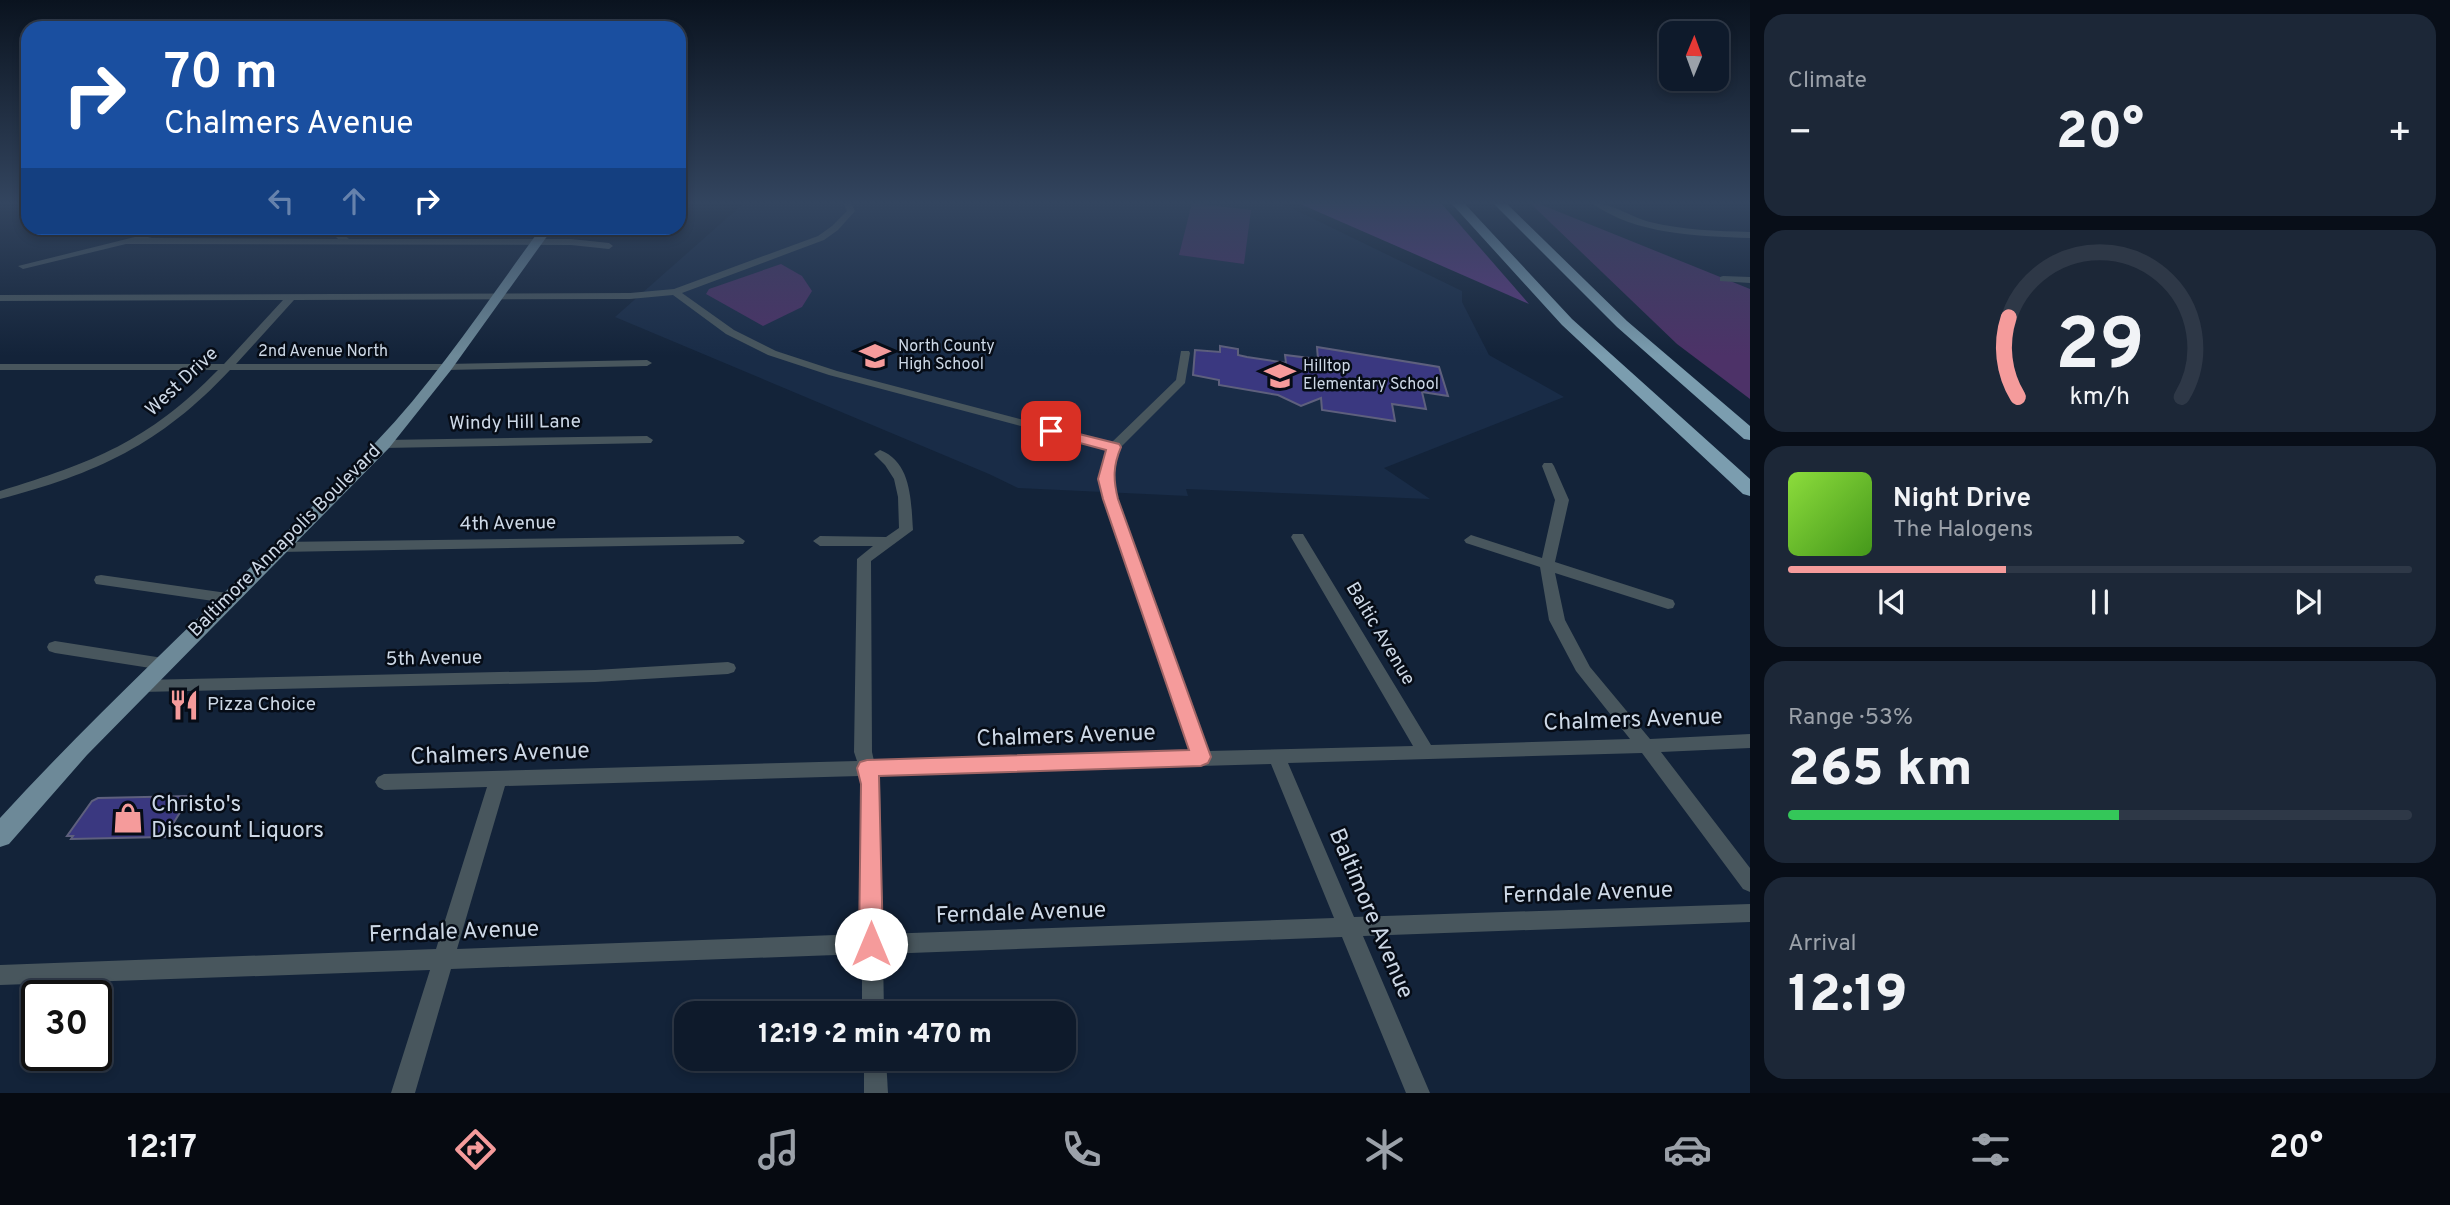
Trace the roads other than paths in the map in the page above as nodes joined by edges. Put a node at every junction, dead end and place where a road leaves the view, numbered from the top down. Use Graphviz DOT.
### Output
graph roads {
  1 [pos="70,254"];
  2 [pos="528,254"];
  3 [pos="778,254"];
  4 [pos="1504,254"];
  5 [pos="1551,254"];
  6 [pos="23,265"];
  7 [pos="1723,279"];
  8 [pos="1750,280"];
  9 [pos="675,292"];
  10 [pos="291,297"];
  11 [pos="498,297"];
  12 [pos="0,298"];
  13 [pos="1185,353"];
  14 [pos="646,363"];
  15 [pos="0,367"];
  16 [pos="446,367"];
  17 [pos="223,368"];
  18 [pos="1750,435"];
  19 [pos="647,440"];
  20 [pos="383,444"];
  21 [pos="1114,447"];
  22 [pos="880,454"];
  23 [pos="1548,466"];
  24 [pos="1750,490"];
  25 [pos="0,495"];
  26 [pos="1298,537"];
  27 [pos="1471,540"];
  28 [pos="738,541"];
  29 [pos="820,541"];
  30 [pos="888,542"];
  31 [pos="279,547"];
  32 [pos="1547,566"];
  33 [pos="101,580"];
  34 [pos="228,598"];
  35 [pos="1668,604"];
  36 [pos="55,647"];
  37 [pos="163,664"];
  38 [pos="728,668"];
  39 [pos="141,686"];
  40 [pos="1750,741"];
  41 [pos="1646,746"];
  42 [pos="1426,752"];
  43 [pos="1276,755"];
  44 [pos="1201,757"];
  45 [pos="867,768"];
  46 [pos="498,779"];
  47 [pos="384,782"];
  48 [pos="0,836"];
  49 [pos="1750,883"];
  50 [pos="1750,913"];
  51 [pos="1349,927"];
  52 [pos="871,944"];
  53 [pos="444,958"];
  54 [pos="0,975"];
  55 [pos="873,1001"];
  56 [pos="875,1071"];
  57 [pos="403,1093"];
  58 [pos="876,1093"];
  59 [pos="1418,1093"];
  1 -- 6 [label="street"];
  2 -- 11 [label="main road, Baltimore Annapolis Boulevard"];
  3 -- 9 [label="street"];
  4 -- 24 [label="highway"];
  5 -- 18 [label="highway"];
  7 -- 8 [label="street"];
  9 -- 11 [label="street"];
  9 -- 21 [label="street"];
  10 -- 11 [label="street"];
  10 -- 12 [label="street"];
  10 -- 17 [label="street, West Drive"];
  11 -- 16 [label="main road, Baltimore Annapolis Boulevard"];
  13 -- 21 [label="street"];
  14 -- 16 [label="street, 2nd Avenue North"];
  15 -- 17 [label="street, 2nd Avenue North"];
  16 -- 17 [label="street, 2nd Avenue North"];
  16 -- 20 [label="main road, Baltimore Annapolis Boulevard"];
  17 -- 25 [label="street, West Drive"];
  19 -- 20 [label="street, Windy Hill Lane"];
  20 -- 31 [label="main road, Baltimore Annapolis Boulevard"];
  21 -- 44 [label="street"];
  22 -- 30 [label="street"];
  23 -- 32 [label="street"];
  26 -- 42 [label="street, Baltic Avenue"];
  27 -- 32 [label="street"];
  28 -- 31 [label="street, 4th Avenue"];
  29 -- 30 [label="street"];
  30 -- 45 [label="street"];
  31 -- 34 [label="main road, Baltimore Annapolis Boulevard"];
  32 -- 35 [label="street"];
  32 -- 41 [label="street"];
  33 -- 34 [label="street"];
  34 -- 37 [label="main road, Baltimore Annapolis Boulevard"];
  36 -- 37 [label="street"];
  37 -- 39 [label="main road, Baltimore Annapolis Boulevard"];
  38 -- 39 [label="street, 5th Avenue"];
  39 -- 48 [label="main road, Baltimore Annapolis Boulevard"];
  40 -- 41 [label="street, Chalmers Avenue"];
  41 -- 42 [label="street, Chalmers Avenue"];
  41 -- 49 [label="street"];
  42 -- 43 [label="street, Chalmers Avenue"];
  43 -- 44 [label="street, Chalmers Avenue"];
  43 -- 51 [label="street, Baltimore Avenue"];
  44 -- 45 [label="street, Chalmers Avenue"];
  45 -- 46 [label="street, Chalmers Avenue"];
  45 -- 52 [label="street"];
  46 -- 47 [label="street, Chalmers Avenue"];
  46 -- 53 [label="street"];
  50 -- 51 [label="street, Ferndale Avenue"];
  51 -- 52 [label="street, Ferndale Avenue"];
  51 -- 59 [label="street, Baltimore Avenue"];
  52 -- 53 [label="street, Ferndale Avenue"];
  52 -- 55 [label="street"];
  53 -- 54 [label="street, Ferndale Avenue"];
  53 -- 57 [label="street"];
  56 -- 58 [label="street"];
}
